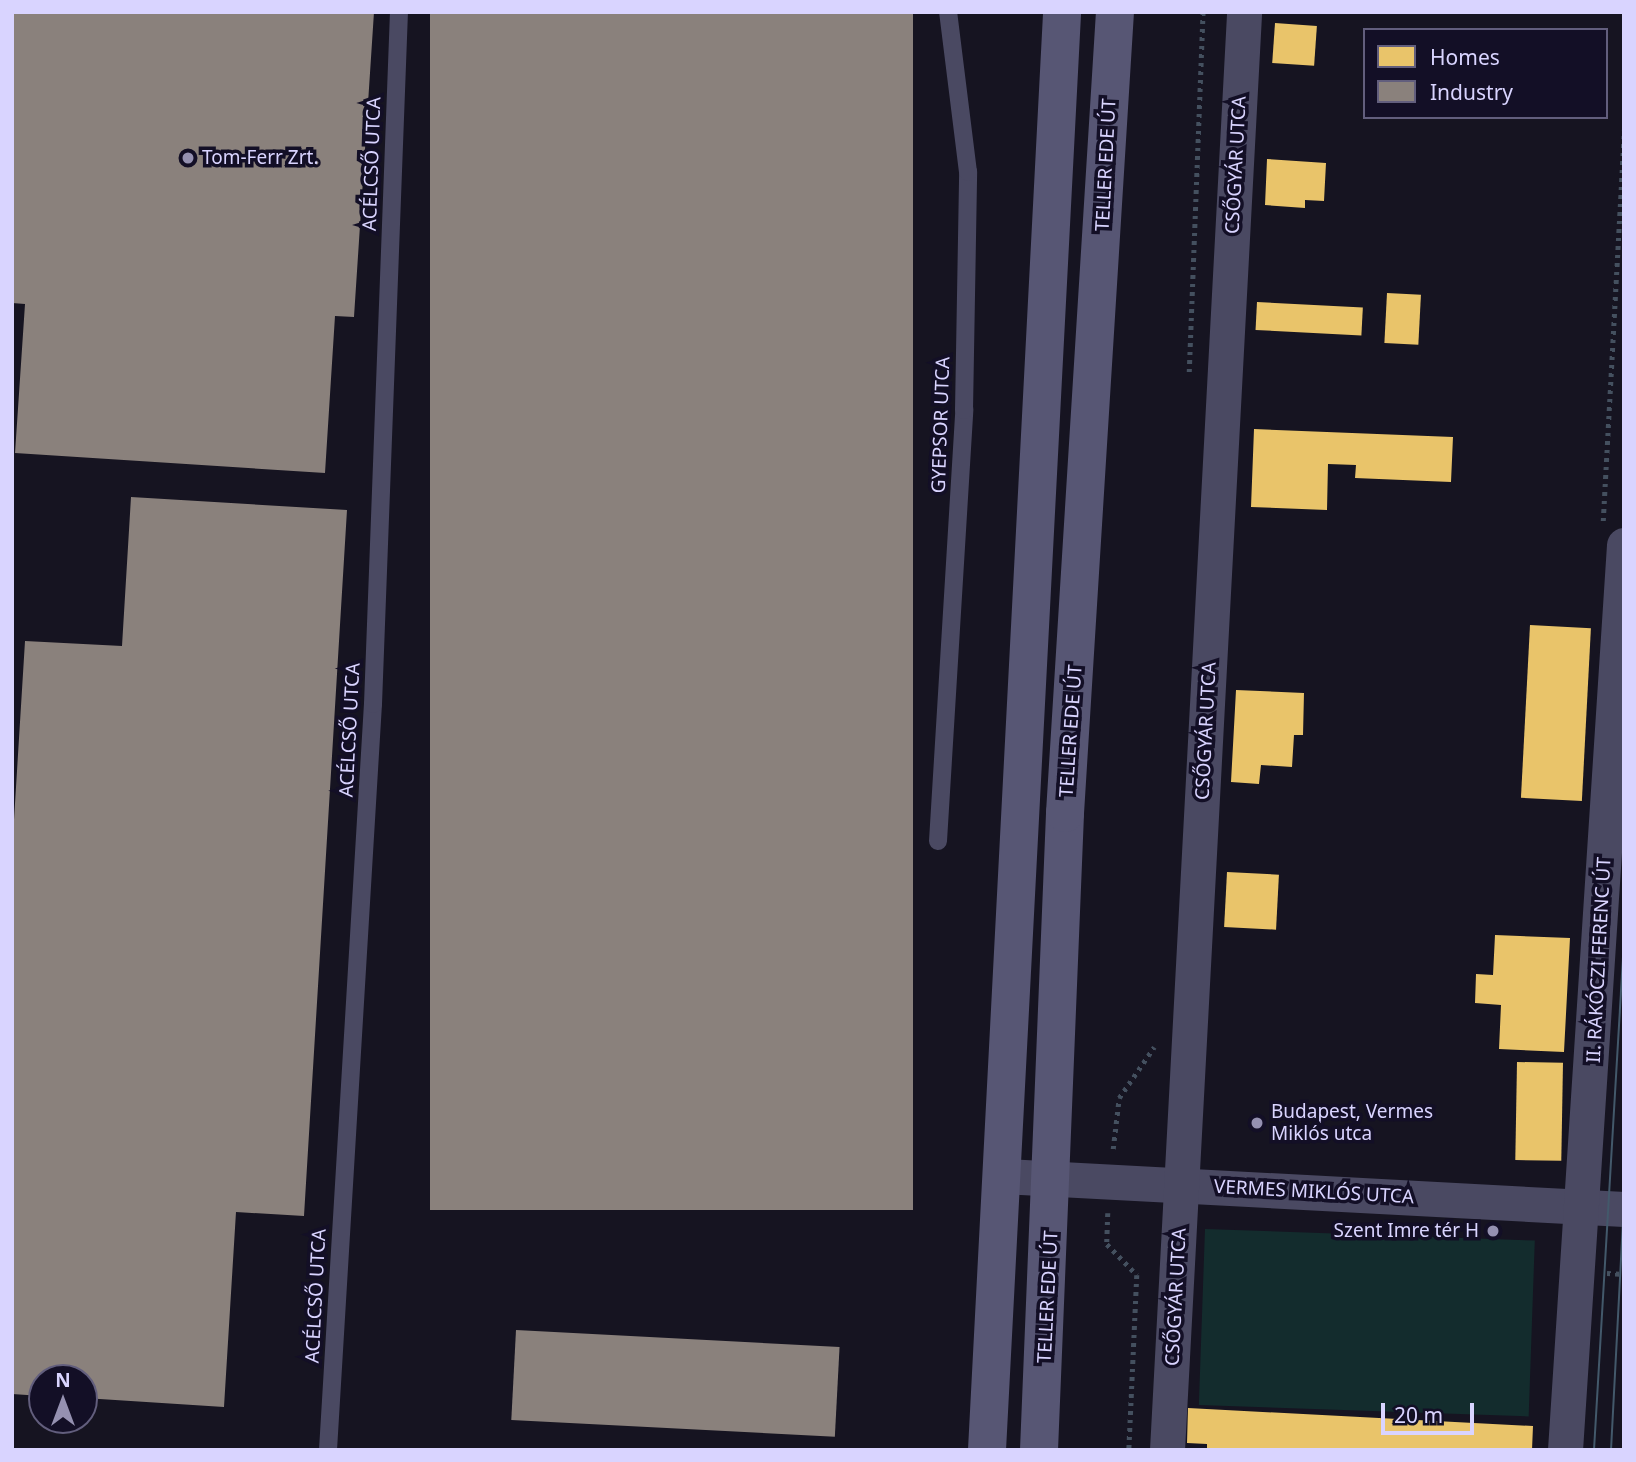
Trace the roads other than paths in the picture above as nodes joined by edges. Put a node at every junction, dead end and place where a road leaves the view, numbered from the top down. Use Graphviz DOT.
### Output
graph roads {
  1 [pos="399,12"];
  2 [pos="948,12"];
  3 [pos="1062,12"];
  4 [pos="1115,12"];
  5 [pos="1244,12"];
  6 [pos="1624,545"];
  7 [pos="938,841"];
  8 [pos="1004,1176"];
  9 [pos="1055,1179"];
  10 [pos="1181,1185"];
  11 [pos="1585,1206"];
  12 [pos="1624,1209"];
  13 [pos="328,1450"];
  14 [pos="987,1450"];
  15 [pos="1039,1450"];
  16 [pos="1167,1450"];
  17 [pos="1565,1450"];
  1 -- 13 [label="lane, ACÉLCSŐ UTCA"];
  2 -- 7 [label="lane, GYEPSOR UTCA"];
  3 -- 8 [label="main road"];
  4 -- 9 [label="main road, TELLER EDE ÚT"];
  5 -- 10 [label="street, CSŐGYÁR UTCA"];
  6 -- 11 [label="street, II. RÁKÓCZI FERENC ÚT"];
  8 -- 9 [label="street, VERMES MIKLÓS UTCA"];
  8 -- 14 [label="main road"];
  9 -- 10 [label="street, VERMES MIKLÓS UTCA"];
  9 -- 15 [label="main road, TELLER EDE ÚT"];
  10 -- 11 [label="street, VERMES MIKLÓS UTCA"];
  10 -- 16 [label="street, CSŐGYÁR UTCA"];
  11 -- 12 [label="street, VERMES MIKLÓS UTCA"];
  11 -- 17 [label="street, II. RÁKÓCZI FERENC ÚT"];
}
